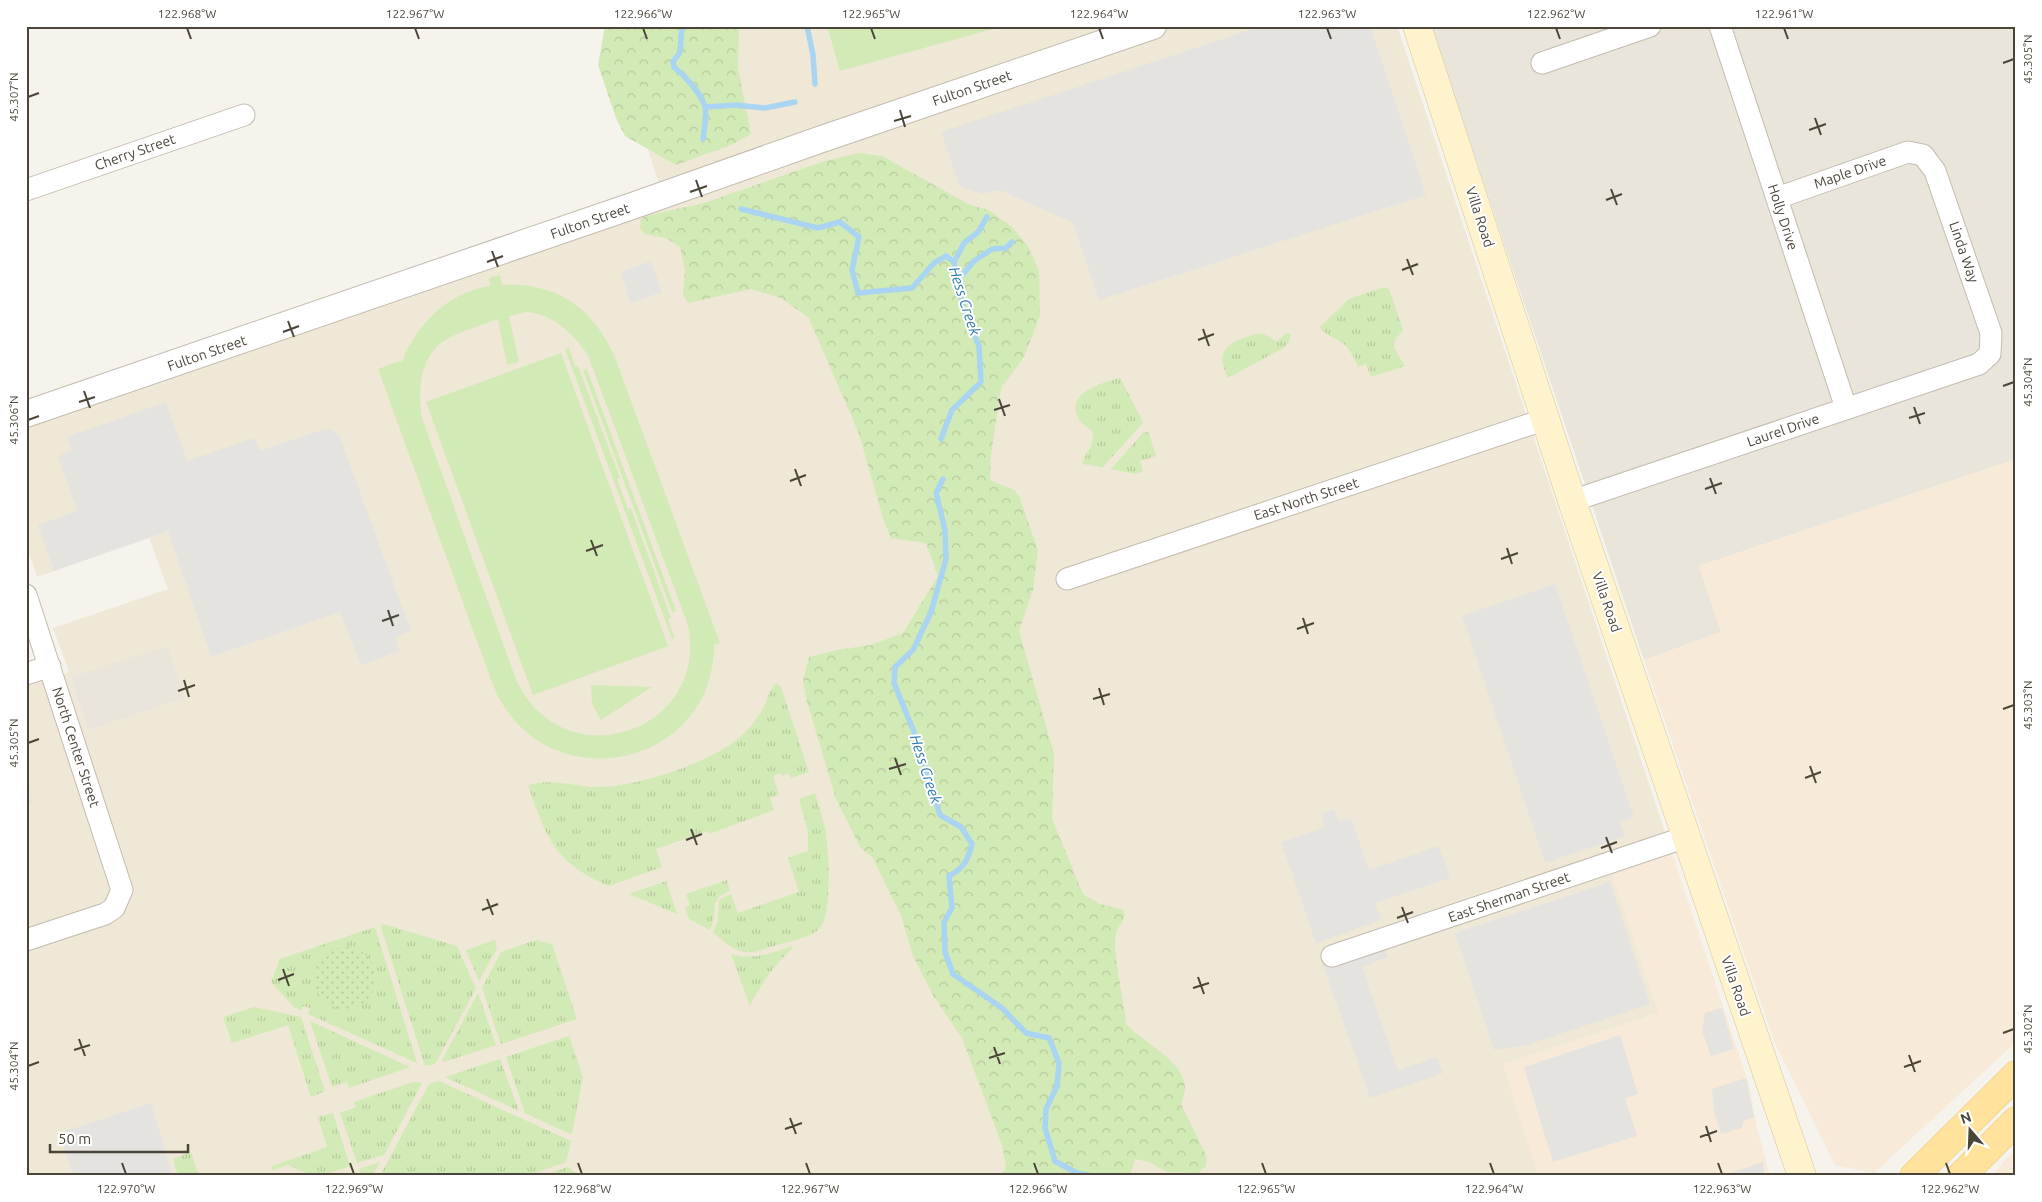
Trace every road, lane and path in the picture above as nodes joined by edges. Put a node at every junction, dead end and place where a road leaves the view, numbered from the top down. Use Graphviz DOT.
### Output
graph roads {
  1 [pos="1153,26"];
  2 [pos="1417,26"];
  3 [pos="1650,26"];
  4 [pos="1720,26"];
  5 [pos="1542,63"];
  6 [pos="244,114"];
  7 [pos="1923,155"];
  8 [pos="26,190"];
  9 [pos="1777,198"];
  10 [pos="1990,354"];
  11 [pos="1846,408"];
  12 [pos="26,414"];
  13 [pos="1546,419"];
  14 [pos="1572,501"];
  15 [pos="1067,579"];
  16 [pos="26,595"];
  17 [pos="50,666"];
  18 [pos="26,674"];
  19 [pos="1686,837"];
  20 [pos="26,940"];
  21 [pos="1332,956"];
  22 [pos="2016,1075"];
  23 [pos="2016,1121"];
  24 [pos="1802,1176"];
  25 [pos="1914,1176"];
  26 [pos="1961,1176"];
  1 -- 12 [label="street, Fulton Street"];
  2 -- 13 [label="main road, Villa Road"];
  3 -- 5 [label="street"];
  4 -- 9 [label="street, Holly Drive"];
  6 -- 8 [label="street, Cherry Street"];
  7 -- 9 [label="street, Maple Drive"];
  7 -- 10 [label="street, Linda Way"];
  9 -- 11 [label="street, Holly Drive"];
  10 -- 11 [label="street, Laurel Drive"];
  11 -- 14 [label="street, Laurel Drive"];
  13 -- 14 [label="main road, Villa Road"];
  13 -- 15 [label="street, East North Street"];
  14 -- 19 [label="main road, Villa Road"];
  16 -- 17 [label="street, North Center Street"];
  17 -- 18 [label="street"];
  17 -- 20 [label="street, North Center Street"];
  19 -- 21 [label="street, East Sherman Street"];
  19 -- 24 [label="main road, Villa Road"];
  22 -- 25 [label="main road"];
  23 -- 26 [label="main road"];
}
